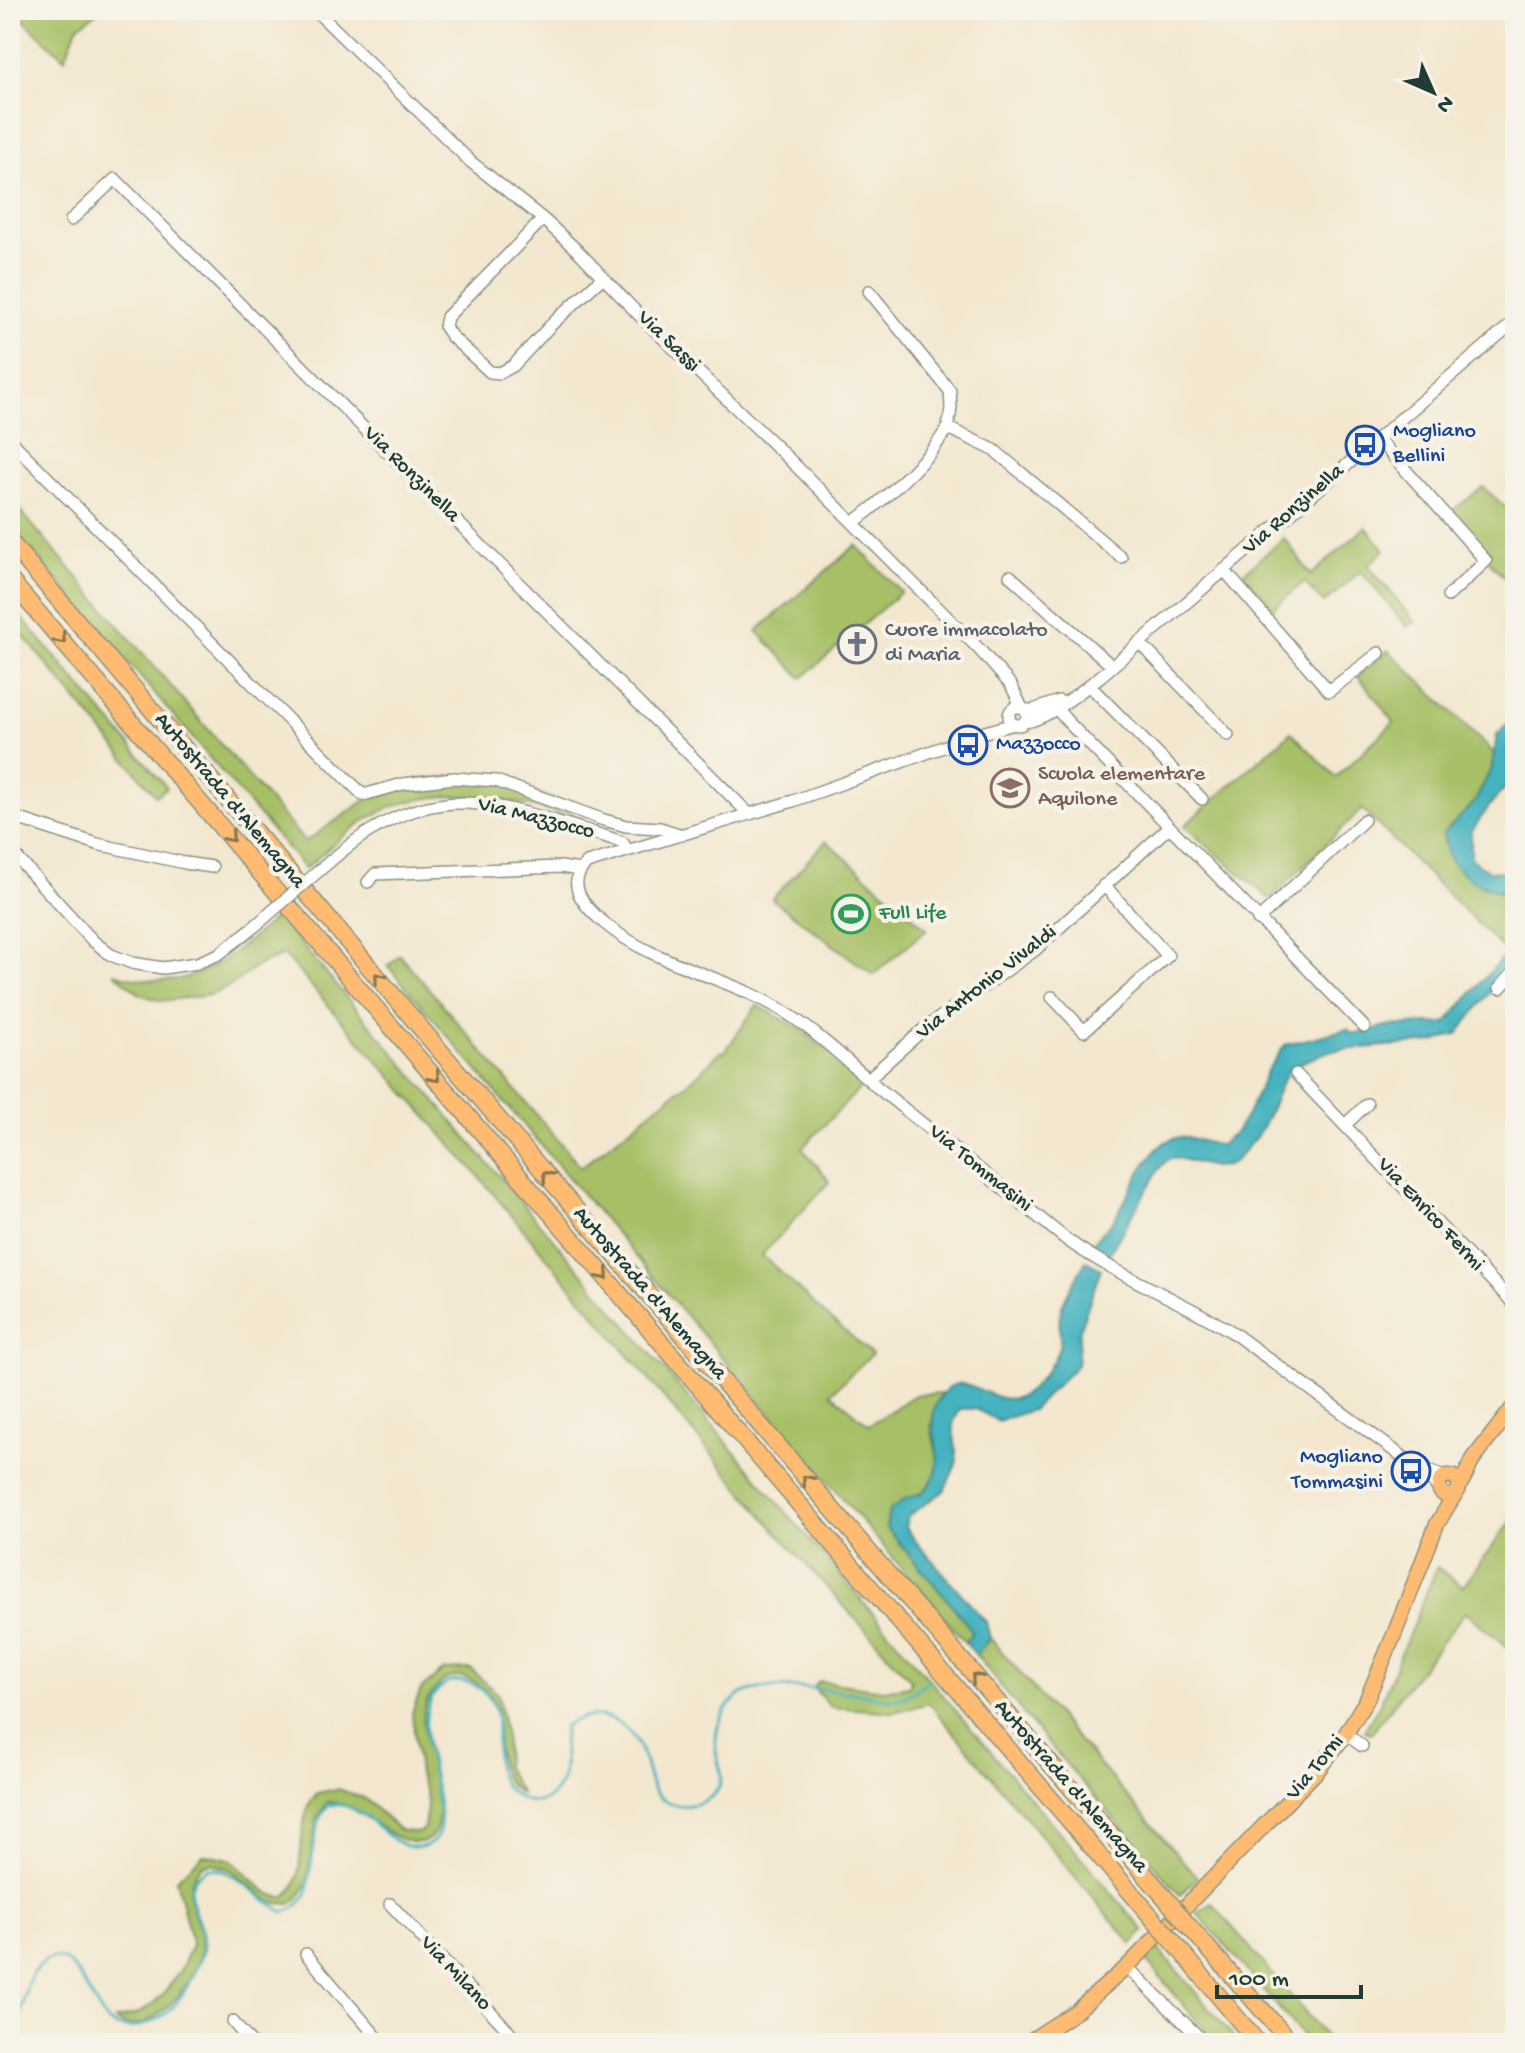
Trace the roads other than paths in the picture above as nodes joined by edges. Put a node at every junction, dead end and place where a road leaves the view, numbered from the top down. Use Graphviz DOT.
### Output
graph roads {
  1 [pos="315,10"];
  2 [pos="543,219"];
  3 [pos="71,220"];
  4 [pos="603,277"];
  5 [pos="869,291"];
  6 [pos="1515,321"];
  7 [pos="948,428"];
  8 [pos="1378,439"];
  9 [pos="10,440"];
  10 [pos="853,523"];
  11 [pos="10,542"];
  12 [pos="1121,557"];
  13 [pos="1224,570"];
  14 [pos="1010,576"];
  15 [pos="10,580"];
  16 [pos="1448,596"];
  17 [pos="1139,642"];
  18 [pos="1379,653"];
  19 [pos="1112,666"];
  20 [pos="1089,685"];
  21 [pos="1071,697"];
  22 [pos="1056,708"];
  23 [pos="1017,715"];
  24 [pos="1228,735"];
  25 [pos="1202,799"];
  26 [pos="749,814"];
  27 [pos="10,816"];
  28 [pos="1364,820"];
  29 [pos="1169,827"];
  30 [pos="683,835"];
  31 [pos="10,850"];
  32 [pos="627,850"];
  33 [pos="583,866"];
  34 [pos="212,867"];
  35 [pos="368,882"];
  36 [pos="1104,885"];
  37 [pos="1258,920"];
  38 [pos="1515,971"];
  39 [pos="1500,988"];
  40 [pos="1052,997"];
  41 [pos="1364,1027"];
  42 [pos="1296,1074"];
  43 [pos="868,1079"];
  44 [pos="1367,1104"];
  45 [pos="1345,1125"];
  46 [pos="1515,1305"];
  47 [pos="1515,1405"];
  48 [pos="1448,1485"];
  49 [pos="1346,1734"];
  50 [pos="1362,1746"];
  51 [pos="390,1904"];
  52 [pos="306,1954"];
  53 [pos="1127,1967"];
  54 [pos="233,2022"];
  55 [pos="251,2043"];
  56 [pos="382,2043"];
  57 [pos="520,2043"];
  58 [pos="1027,2043"];
  59 [pos="1205,2043"];
  60 [pos="1258,2043"];
  61 [pos="1291,2043"];
  1 -- 2 [label="street, Via Sassi"];
  2 -- 4 [label="street, Via Sassi"];
  2 -- 4 [label="street"];
  3 -- 26 [label="street, Via Ronzinella"];
  4 -- 10 [label="street, Via Sassi"];
  5 -- 7 [label="street"];
  6 -- 8 [label="street, Via Ronzinella"];
  7 -- 10 [label="street"];
  7 -- 12 [label="street"];
  8 -- 13 [label="street, Via Ronzinella"];
  8 -- 16 [label="street"];
  9 -- 30 [label="street, Via Ronzinella"];
  10 -- 23 [label="street, Via Sassi"];
  61 -- 11 [label="highway, Autostrada d'Alemagna, one-way, bridge"];
  13 -- 17 [label="street, Via Ronzinella"];
  13 -- 18 [label="street"];
  14 -- 19 [label="street"];
  15 -- 60 [label="highway, Autostrada d'Alemagna, one-way, bridge"];
  17 -- 19 [label="street, Via Ronzinella"];
  17 -- 24 [label="street"];
  19 -- 20 [label="street, Via Ronzinella"];
  20 -- 21 [label="street, Via Ronzinella"];
  20 -- 25 [label="street"];
  21 -- 22 [label="street, Via Ronzinella"];
  21 -- 23 [label="street, Via Ronzinella"];
  22 -- 23 [label="street, Via Ronzinella"];
  22 -- 29 [label="street"];
  23 -- 26 [label="street, Via Ronzinella"];
  26 -- 30 [label="street, Via Ronzinella"];
  27 -- 34 [label="street"];
  28 -- 37 [label="street"];
  29 -- 36 [label="street, Via Antonio Vivaldi"];
  29 -- 37 [label="street"];
  30 -- 32 [label="street, Via Ronzinella"];
  31 -- 32 [label="street, Via Mazzocco, bridge"];
  32 -- 33 [label="street, Via Ronzinella"];
  33 -- 35 [label="street, Via Ronzinella"];
  33 -- 43 [label="street, Via Tommasini"];
  36 -- 40 [label="street"];
  36 -- 43 [label="street, Via Antonio Vivaldi"];
  37 -- 41 [label="street"];
  38 -- 39 [label="street"];
  42 -- 45 [label="street, Via Enrico Fermi"];
  43 -- 48 [label="street, Via Tommasini"];
  44 -- 45 [label="street"];
  45 -- 46 [label="street, Via Enrico Fermi"];
  47 -- 48 [label="main road, Via Torni"];
  48 -- 49 [label="main road, Via Torni"];
  49 -- 50 [label="street"];
  49 -- 53 [label="main road, Via Torni"];
  51 -- 57 [label="street, Via Milano"];
  52 -- 56 [label="street"];
  53 -- 58 [label="main road, Via Torni"];
  53 -- 59 [label="street"];
  54 -- 55 [label="street"];
}
